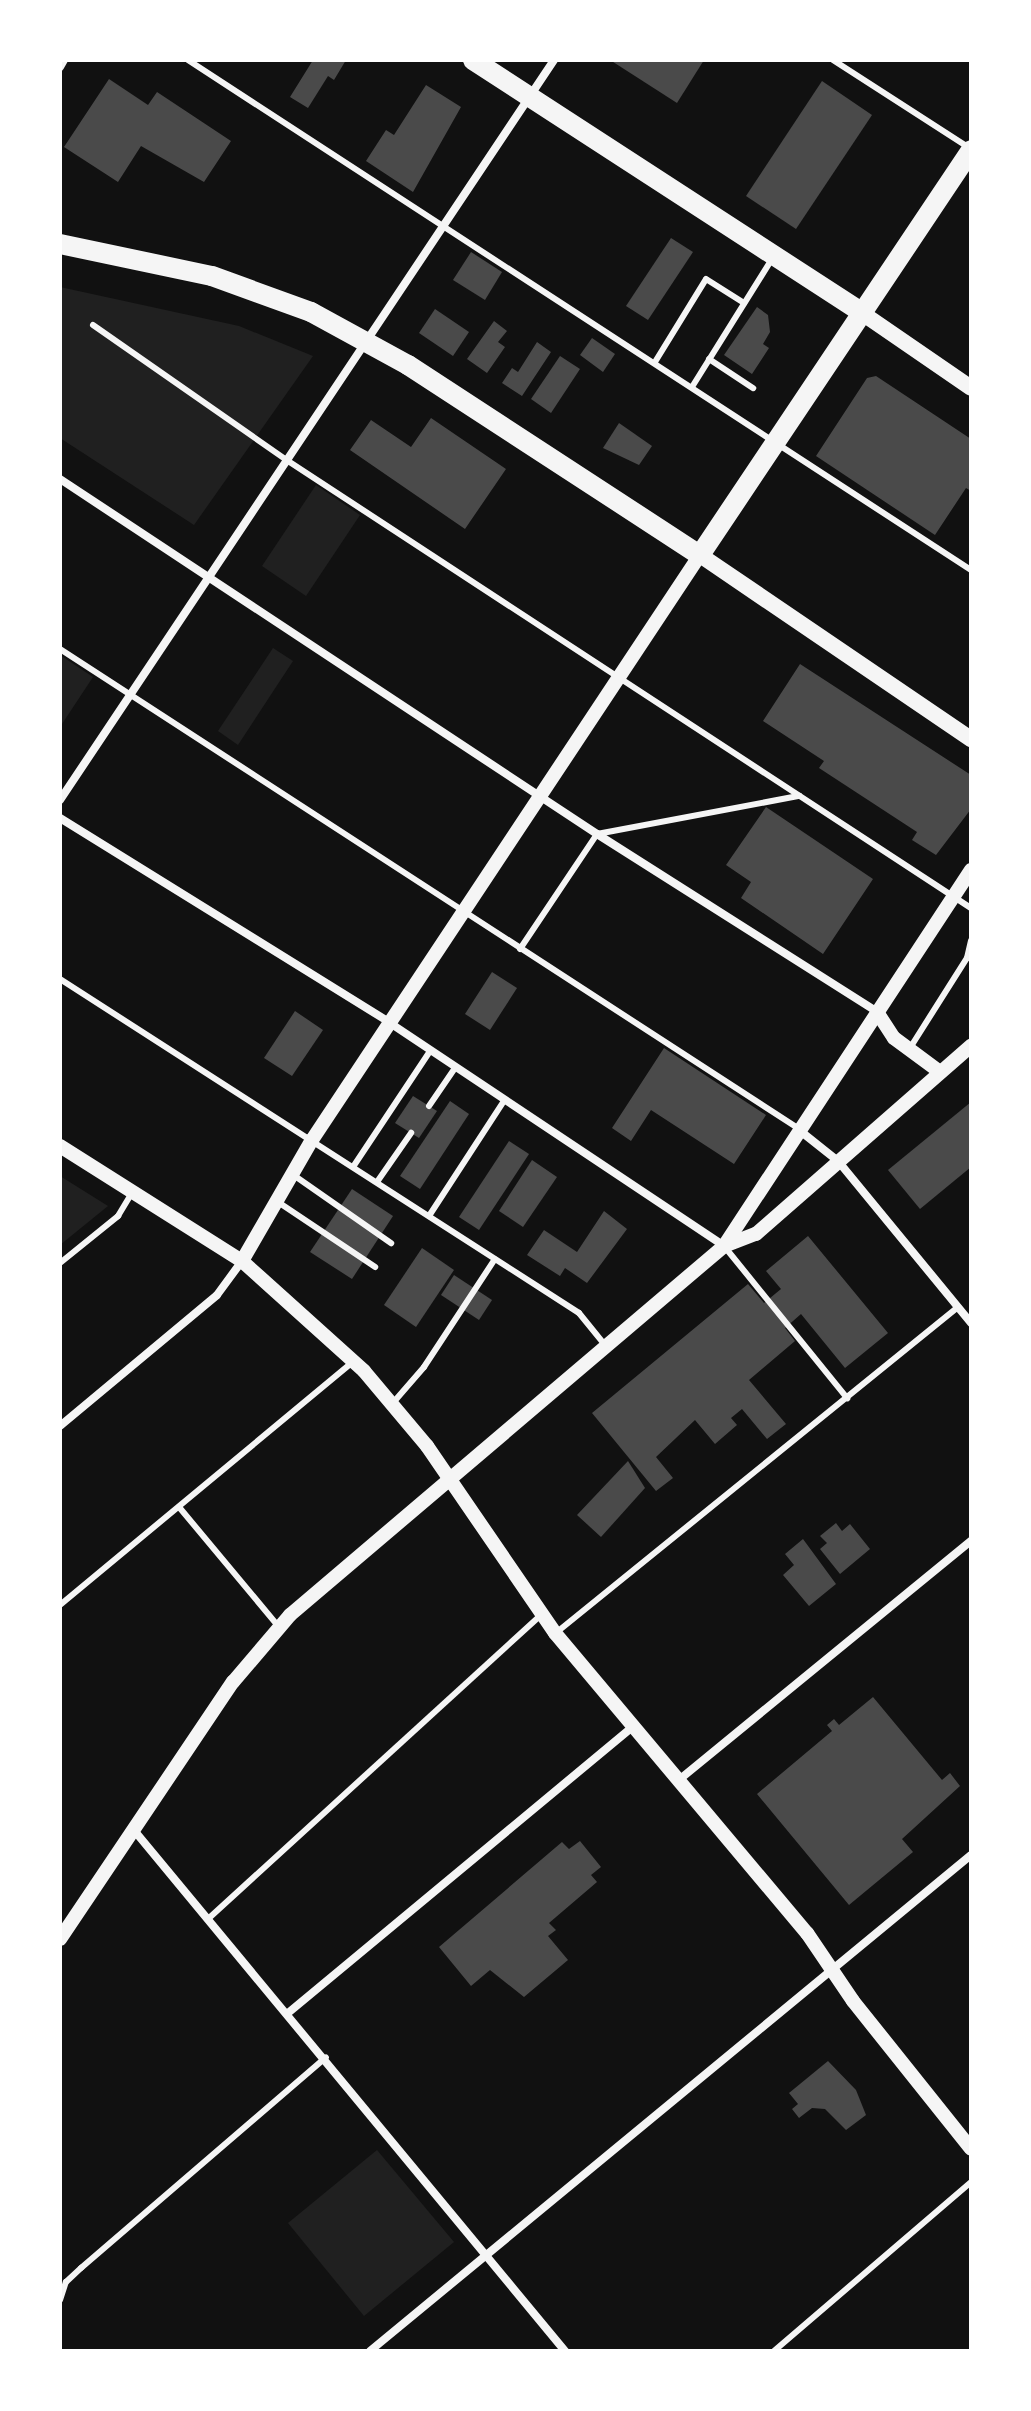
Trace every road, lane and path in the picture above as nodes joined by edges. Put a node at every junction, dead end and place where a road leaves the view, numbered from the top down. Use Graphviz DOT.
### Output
graph roads {
  1 [pos="64,60"];
  2 [pos="188,60"];
  3 [pos="473,60"];
  4 [pos="554,60"];
  5 [pos="833,60"];
  6 [pos="60,67"];
  7 [pos="529,96"];
  8 [pos="971,149"];
  9 [pos="443,226"];
  10 [pos="60,244"];
  11 [pos="774,256"];
  12 [pos="744,303"];
  13 [pos="862,313"];
  14 [pos="93,325"];
  15 [pos="364,340"];
  16 [pos="709,359"];
  17 [pos="655,362"];
  18 [pos="692,387"];
  19 [pos="753,388"];
  20 [pos="971,388"];
  21 [pos="776,441"];
  22 [pos="285,459"];
  23 [pos="60,479"];
  24 [pos="700,555"];
  25 [pos="971,570"];
  26 [pos="207,577"];
  27 [pos="60,649"];
  28 [pos="621,675"];
  29 [pos="130,695"];
  30 [pos="971,739"];
  31 [pos="543,795"];
  32 [pos="799,796"];
  33 [pos="60,800"];
  34 [pos="60,818"];
  35 [pos="597,834"];
  36 [pos="971,870"];
  37 [pos="953,897"];
  38 [pos="971,908"];
  39 [pos="466,913"];
  40 [pos="971,940"];
  41 [pos="520,949"];
  42 [pos="60,979"];
  43 [pos="877,1012"];
  44 [pos="390,1023"];
  45 [pos="971,1046"];
  46 [pos="910,1048"];
  47 [pos="430,1051"];
  48 [pos="455,1068"];
  49 [pos="940,1072"];
  50 [pos="504,1101"];
  51 [pos="429,1106"];
  52 [pos="799,1129"];
  53 [pos="411,1133"];
  54 [pos="312,1140"];
  55 [pos="60,1146"];
  56 [pos="838,1161"];
  57 [pos="353,1167"];
  58 [pos="292,1174"];
  59 [pos="377,1182"];
  60 [pos="133,1190"];
  61 [pos="276,1201"];
  62 [pos="429,1216"];
  63 [pos="391,1243"];
  64 [pos="724,1246"];
  65 [pos="495,1259"];
  66 [pos="242,1261"];
  67 [pos="60,1263"];
  68 [pos="375,1267"];
  69 [pos="958,1307"];
  70 [pos="971,1323"];
  71 [pos="605,1345"];
  72 [pos="354,1362"];
  73 [pos="847,1398"];
  74 [pos="392,1404"];
  75 [pos="60,1426"];
  76 [pos="451,1481"];
  77 [pos="179,1507"];
  78 [pos="971,1541"];
  79 [pos="60,1605"];
  80 [pos="542,1614"];
  81 [pos="279,1627"];
  82 [pos="555,1633"];
  83 [pos="635,1725"];
  84 [pos="680,1779"];
  85 [pos="133,1829"];
  86 [pos="971,1855"];
  87 [pos="208,1919"];
  88 [pos="60,1939"];
  89 [pos="833,1969"];
  90 [pos="288,2013"];
  91 [pos="326,2057"];
  92 [pos="971,2149"];
  93 [pos="971,2182"];
  94 [pos="487,2254"];
  95 [pos="60,2300"];
  96 [pos="370,2351"];
  97 [pos="565,2351"];
  98 [pos="774,2351"];
  1 -- 6 [label="street"];
  2 -- 9 [label="lane"];
  3 -- 7 [label="main road"];
  4 -- 7 [label="street"];
  5 -- 8 [label="lane"];
  7 -- 9 [label="street"];
  7 -- 11 [label="main road"];
  8 -- 13 [label="main road"];
  9 -- 15 [label="street"];
  9 -- 17 [label="lane"];
  10 -- 15 [label="main road"];
  11 -- 12 [label="lane"];
  11 -- 13 [label="main road"];
  12 -- 16 [label="lane"];
  12 -- 17 [label="lane"];
  13 -- 20 [label="main road"];
  13 -- 21 [label="main road"];
  14 -- 22 [label="lane"];
  15 -- 22 [label="street"];
  15 -- 24 [label="main road"];
  16 -- 18 [label="lane"];
  16 -- 19 [label="lane"];
  17 -- 18 [label="lane"];
  18 -- 21 [label="lane"];
  21 -- 24 [label="main road"];
  21 -- 25 [label="lane"];
  22 -- 26 [label="street"];
  22 -- 28 [label="lane"];
  23 -- 26 [label="street"];
  24 -- 28 [label="street"];
  24 -- 30 [label="main road"];
  26 -- 29 [label="street"];
  26 -- 31 [label="street"];
  27 -- 29 [label="lane"];
  28 -- 31 [label="street"];
  28 -- 32 [label="lane"];
  29 -- 33 [label="street"];
  29 -- 39 [label="lane"];
  31 -- 35 [label="street"];
  31 -- 39 [label="street"];
  32 -- 35 [label="lane"];
  32 -- 37 [label="lane"];
  34 -- 44 [label="street"];
  35 -- 41 [label="lane"];
  35 -- 43 [label="street"];
  36 -- 37 [label="street"];
  37 -- 38 [label="lane"];
  37 -- 43 [label="street"];
  39 -- 41 [label="lane"];
  39 -- 44 [label="street"];
  40 -- 46 [label="lane"];
  41 -- 52 [label="lane"];
  42 -- 54 [label="lane"];
  43 -- 46 [label="street"];
  43 -- 52 [label="street"];
  44 -- 47 [label="street"];
  44 -- 54 [label="street"];
  45 -- 49 [label="street"];
  46 -- 49 [label="street"];
  47 -- 48 [label="street"];
  47 -- 57 [label="lane"];
  48 -- 50 [label="street"];
  48 -- 51 [label="lane"];
  49 -- 56 [label="street"];
  50 -- 62 [label="lane"];
  50 -- 64 [label="street"];
  52 -- 56 [label="street"];
  52 -- 64 [label="street"];
  53 -- 59 [label="lane"];
  54 -- 57 [label="lane"];
  54 -- 58 [label="street"];
  55 -- 60 [label="street"];
  56 -- 64 [label="street"];
  56 -- 69 [label="street"];
  57 -- 59 [label="lane"];
  58 -- 61 [label="street"];
  58 -- 63 [label="lane"];
  59 -- 62 [label="lane"];
  60 -- 66 [label="street"];
  60 -- 67 [label="lane"];
  61 -- 66 [label="street"];
  61 -- 68 [label="lane"];
  62 -- 65 [label="lane"];
  64 -- 71 [label="street"];
  64 -- 73 [label="lane"];
  65 -- 71 [label="lane"];
  65 -- 74 [label="lane"];
  66 -- 72 [label="street"];
  66 -- 75 [label="street"];
  69 -- 70 [label="street"];
  69 -- 73 [label="lane"];
  71 -- 76 [label="street"];
  72 -- 74 [label="street"];
  72 -- 77 [label="lane"];
  73 -- 82 [label="lane"];
  74 -- 76 [label="street"];
  76 -- 80 [label="street"];
  76 -- 81 [label="street"];
  77 -- 79 [label="lane"];
  77 -- 81 [label="lane"];
  78 -- 84 [label="street"];
  80 -- 82 [label="street"];
  80 -- 87 [label="lane"];
  81 -- 85 [label="street"];
  82 -- 83 [label="street"];
  83 -- 84 [label="street"];
  83 -- 90 [label="street"];
  84 -- 89 [label="street"];
  85 -- 87 [label="street"];
  85 -- 88 [label="street"];
  86 -- 89 [label="street"];
  87 -- 90 [label="street"];
  89 -- 92 [label="street"];
  89 -- 94 [label="street"];
  90 -- 91 [label="street"];
  91 -- 94 [label="street"];
  91 -- 95 [label="lane"];
  93 -- 98 [label="lane"];
  94 -- 96 [label="street"];
  94 -- 97 [label="street"];
}
